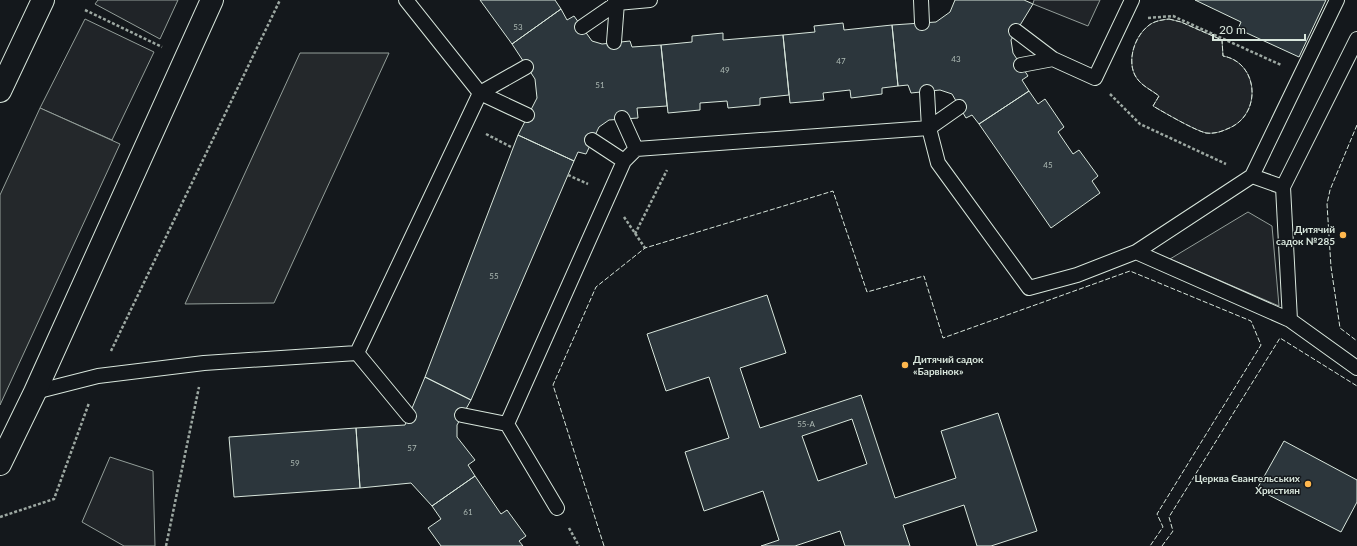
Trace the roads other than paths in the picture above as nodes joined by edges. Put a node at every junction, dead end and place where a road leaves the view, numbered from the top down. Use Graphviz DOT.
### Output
graph roads {
  1 [pos="43,0"];
  2 [pos="212,0"];
  3 [pos="406,0"];
  4 [pos="650,0"];
  5 [pos="921,0"];
  6 [pos="1132,0"];
  7 [pos="1336,0"];
  8 [pos="616,2"];
  9 [pos="922,23"];
  10 [pos="582,27"];
  11 [pos="1016,31"];
  12 [pos="1357,39"];
  13 [pos="614,42"];
  14 [pos="1053,59"];
  15 [pos="1022,65"];
  16 [pos="526,67"];
  17 [pos="0,91"];
  18 [pos="927,92"];
  19 [pos="480,93"];
  20 [pos="959,107"];
  21 [pos="527,115"];
  22 [pos="622,118"];
  23 [pos="929,128"];
  24 [pos="592,140"];
  25 [pos="636,149"];
  26 [pos="624,161"];
  27 [pos="1252,176"];
  28 [pos="1283,187"];
  29 [pos="1136,252"];
  30 [pos="1290,320"];
  31 [pos="357,353"];
  32 [pos="1357,368"];
  33 [pos="36,392"];
  34 [pos="462,415"];
  35 [pos="409,416"];
  36 [pos="507,424"];
  37 [pos="0,464"];
  38 [pos="557,508"];
  1 -- 17 [label="main road"];
  2 -- 33 [label="main road"];
  3 -- 19 [label="lane"];
  4 -- 8 [label="lane"];
  5 -- 9 [label="lane"];
  6 -- 14 [label="lane"];
  7 -- 27 [label="lane"];
  8 -- 10 [label="lane"];
  8 -- 13 [label="lane"];
  11 -- 14 [label="lane"];
  12 -- 28 [label="lane"];
  14 -- 15 [label="lane"];
  16 -- 19 [label="lane"];
  18 -- 23 [label="lane"];
  19 -- 21 [label="lane"];
  19 -- 31 [label="lane"];
  20 -- 23 [label="lane"];
  22 -- 25 [label="lane"];
  23 -- 25 [label="lane"];
  23 -- 29 [label="lane"];
  24 -- 26 [label="lane"];
  25 -- 26 [label="lane"];
  26 -- 36 [label="lane"];
  27 -- 28 [label="lane"];
  27 -- 29 [label="lane"];
  28 -- 30 [label="lane"];
  29 -- 30 [label="lane"];
  30 -- 32 [label="lane"];
  31 -- 33 [label="lane"];
  31 -- 35 [label="lane"];
  33 -- 37 [label="main road"];
  34 -- 36 [label="lane"];
  36 -- 38 [label="lane"];
}
